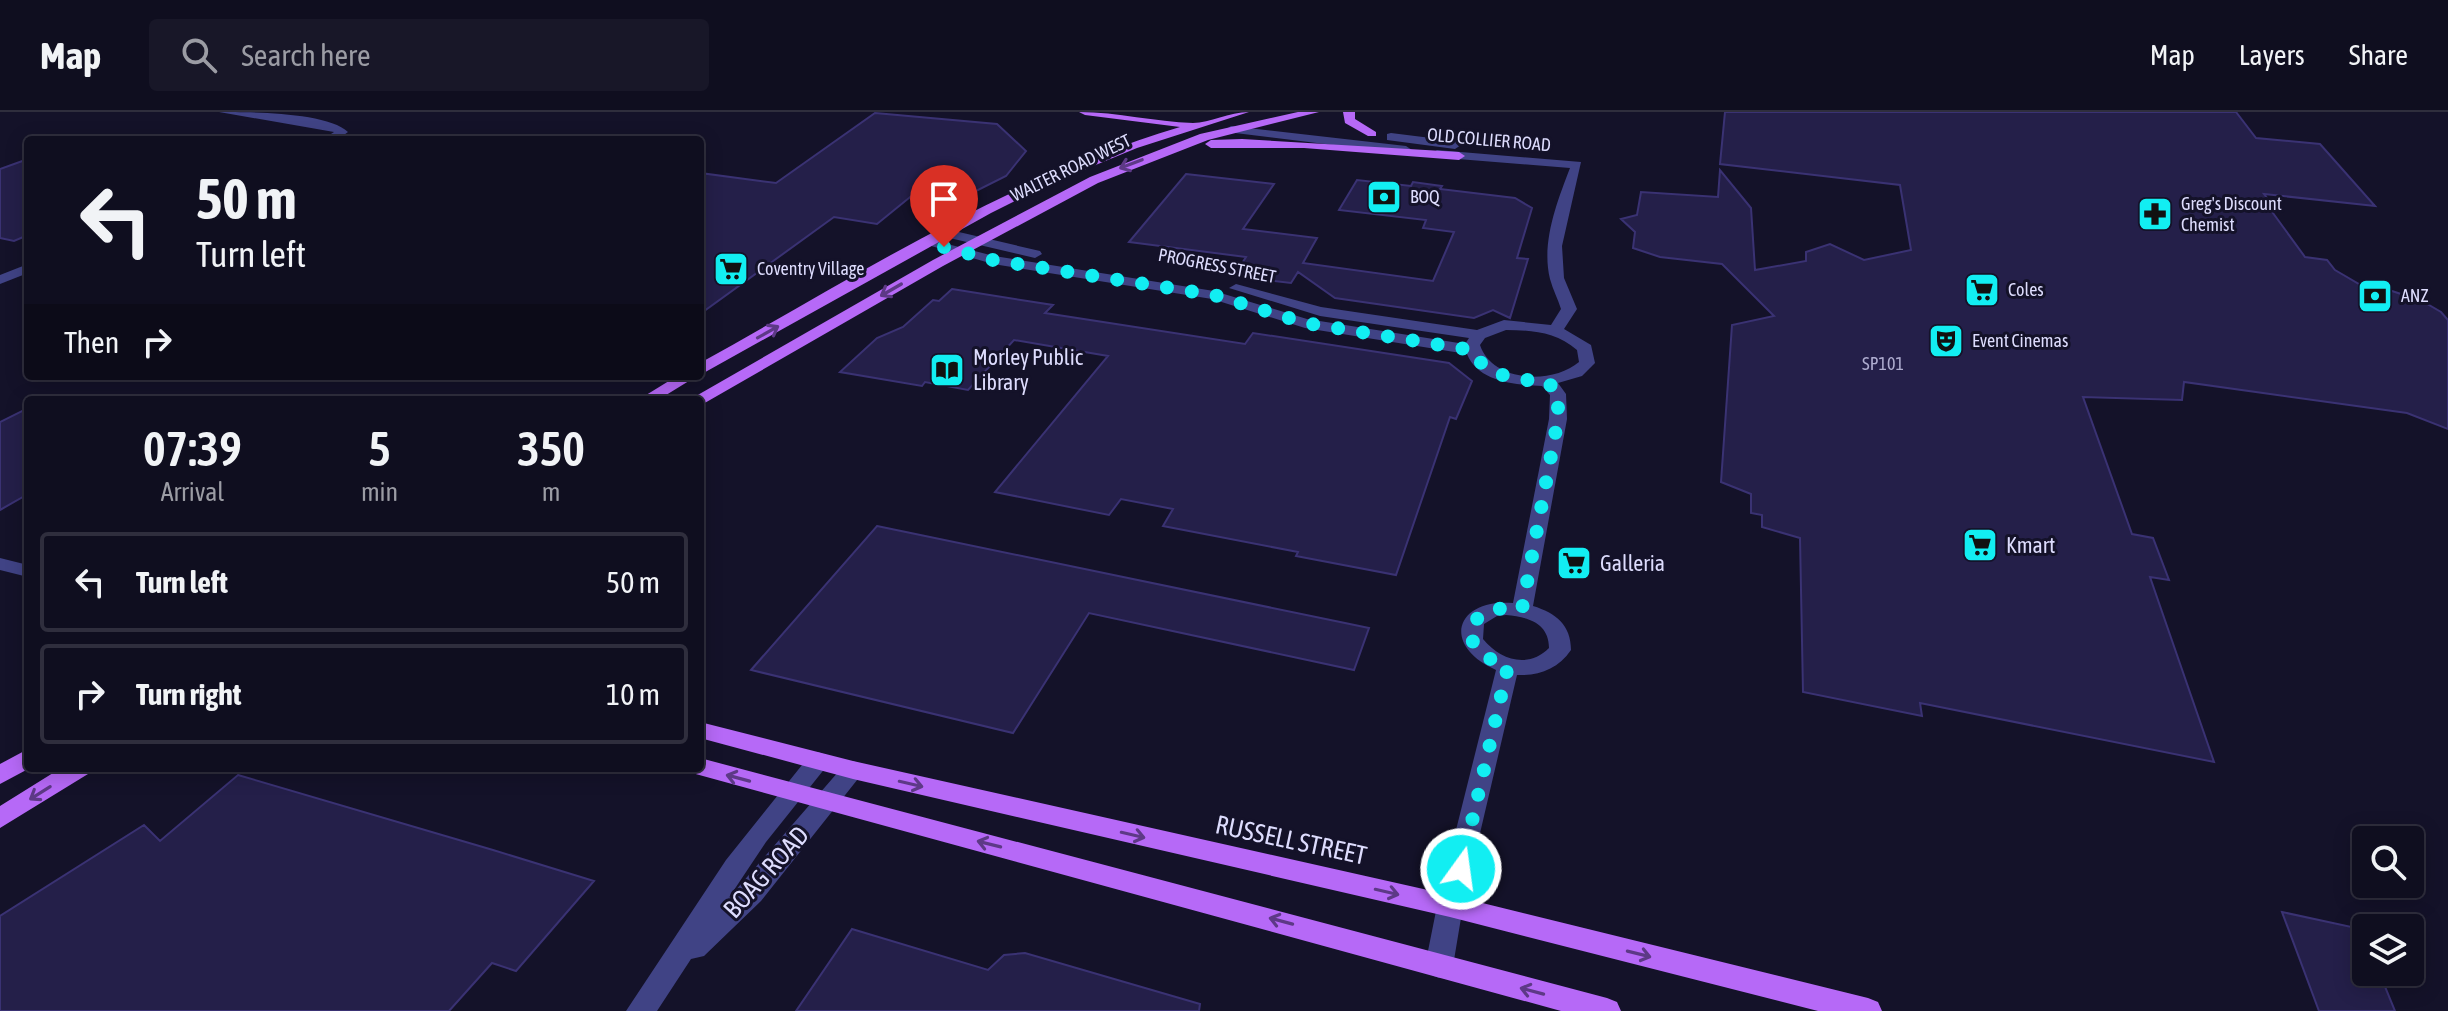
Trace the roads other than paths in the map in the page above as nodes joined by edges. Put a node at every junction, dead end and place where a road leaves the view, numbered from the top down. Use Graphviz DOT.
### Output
graph roads {
  1 [pos="225,112"];
  2 [pos="1085,112"];
  3 [pos="1187,112"];
  4 [pos="1243,112"];
  5 [pos="1313,112"];
  6 [pos="1349,112"];
  7 [pos="1121,116"];
  8 [pos="1222,117"];
  9 [pos="1267,121"];
  10 [pos="1197,126"];
  11 [pos="1231,130"];
  12 [pos="1372,134"];
  13 [pos="335,136"];
  14 [pos="1133,145"];
  15 [pos="1173,148"];
  16 [pos="1459,156"];
  17 [pos="1577,165"];
  18 [pos="946,233"];
  19 [pos="979,241"];
  20 [pos="928,243"];
  21 [pos="959,252"];
  22 [pos="0,268"];
  23 [pos="24,270"];
  24 [pos="0,280"];
  25 [pos="1555,330"];
  26 [pos="1476,343"];
  27 [pos="704,368"];
  28 [pos="682,380"];
  29 [pos="1547,381"];
  30 [pos="653,396"];
  31 [pos="704,396"];
  32 [pos="0,564"];
  33 [pos="24,570"];
  34 [pos="1522,609"];
  35 [pos="1508,666"];
  36 [pos="704,731"];
  37 [pos="24,760"];
  38 [pos="818,761"];
  39 [pos="704,768"];
  40 [pos="853,770"];
  41 [pos="74,772"];
  42 [pos="0,775"];
  43 [pos="791,792"];
  44 [pos="827,802"];
  45 [pos="0,818"];
  46 [pos="1450,906"];
  47 [pos="1439,966"];
  48 [pos="673,967"];
  49 [pos="640,1011"];
  50 [pos="1607,1011"];
  51 [pos="1868,1011"];
  1 -- 13 [label="street"];
  2 -- 7 [label="main road"];
  3 -- 8 [label="main road"];
  4 -- 8 [label="main road, WALTER ROAD WEST"];
  5 -- 9 [label="main road, WALTER ROAD WEST"];
  6 -- 12 [label="main road"];
  7 -- 10 [label="main road"];
  7 -- 14 [label="main road"];
  8 -- 9 [label="main road"];
  8 -- 10 [label="main road, WALTER ROAD WEST"];
  9 -- 11 [label="main road, WALTER ROAD WEST"];
  9 -- 12 [label="street, OLD COLLIER ROAD"];
  10 -- 11 [label="main road"];
  10 -- 14 [label="main road, WALTER ROAD WEST"];
  11 -- 15 [label="main road, WALTER ROAD WEST"];
  11 -- 16 [label="street, OLD COLLIER ROAD"];
  12 -- 17 [label="street, OLD COLLIER ROAD"];
  14 -- 18 [label="main road, WALTER ROAD WEST"];
  15 -- 16 [label="main road"];
  15 -- 19 [label="main road, WALTER ROAD WEST, one-way"];
  16 -- 17 [label="street, OLD COLLIER ROAD"];
  17 -- 25 [label="street"];
  18 -- 19 [label="street, PROGRESS STREET"];
  18 -- 20 [label="main road, WALTER ROAD WEST"];
  19 -- 21 [label="main road, WALTER ROAD WEST"];
  19 -- 26 [label="street, PROGRESS STREET"];
  20 -- 21 [label="street, PROGRESS STREET"];
  27 -- 20 [label="main road, WALTER ROAD WEST, one-way"];
  21 -- 26 [label="street, PROGRESS STREET"];
  21 -- 31 [label="main road, WALTER ROAD WEST, one-way"];
  22 -- 23 [label="street"];
  23 -- 24 [label="street"];
  25 -- 26 [label="street"];
  25 -- 29 [label="street"];
  26 -- 29 [label="street"];
  28 -- 30 [label="main road"];
  29 -- 34 [label="street"];
  32 -- 33 [label="street"];
  34 -- 35 [label="street"];
  34 -- 35 [label="street"];
  35 -- 46 [label="street"];
  36 -- 38 [label="main road, RUSSELL STREET"];
  37 -- 42 [label="main road"];
  38 -- 40 [label="main road, RUSSELL STREET"];
  38 -- 43 [label="street, BOAG ROAD"];
  43 -- 39 [label="main road, one-way"];
  40 -- 44 [label="street, BOAG ROAD"];
  40 -- 46 [label="main road, RUSSELL STREET, one-way"];
  41 -- 45 [label="main road, one-way"];
  43 -- 44 [label="main road"];
  43 -- 48 [label="street, BOAG ROAD"];
  47 -- 44 [label="main road, one-way"];
  44 -- 48 [label="street, BOAG ROAD"];
  46 -- 47 [label="street"];
  46 -- 51 [label="main road, RUSSELL STREET, one-way"];
  50 -- 47 [label="main road, one-way"];
  48 -- 49 [label="street, BOAG ROAD"];
}
